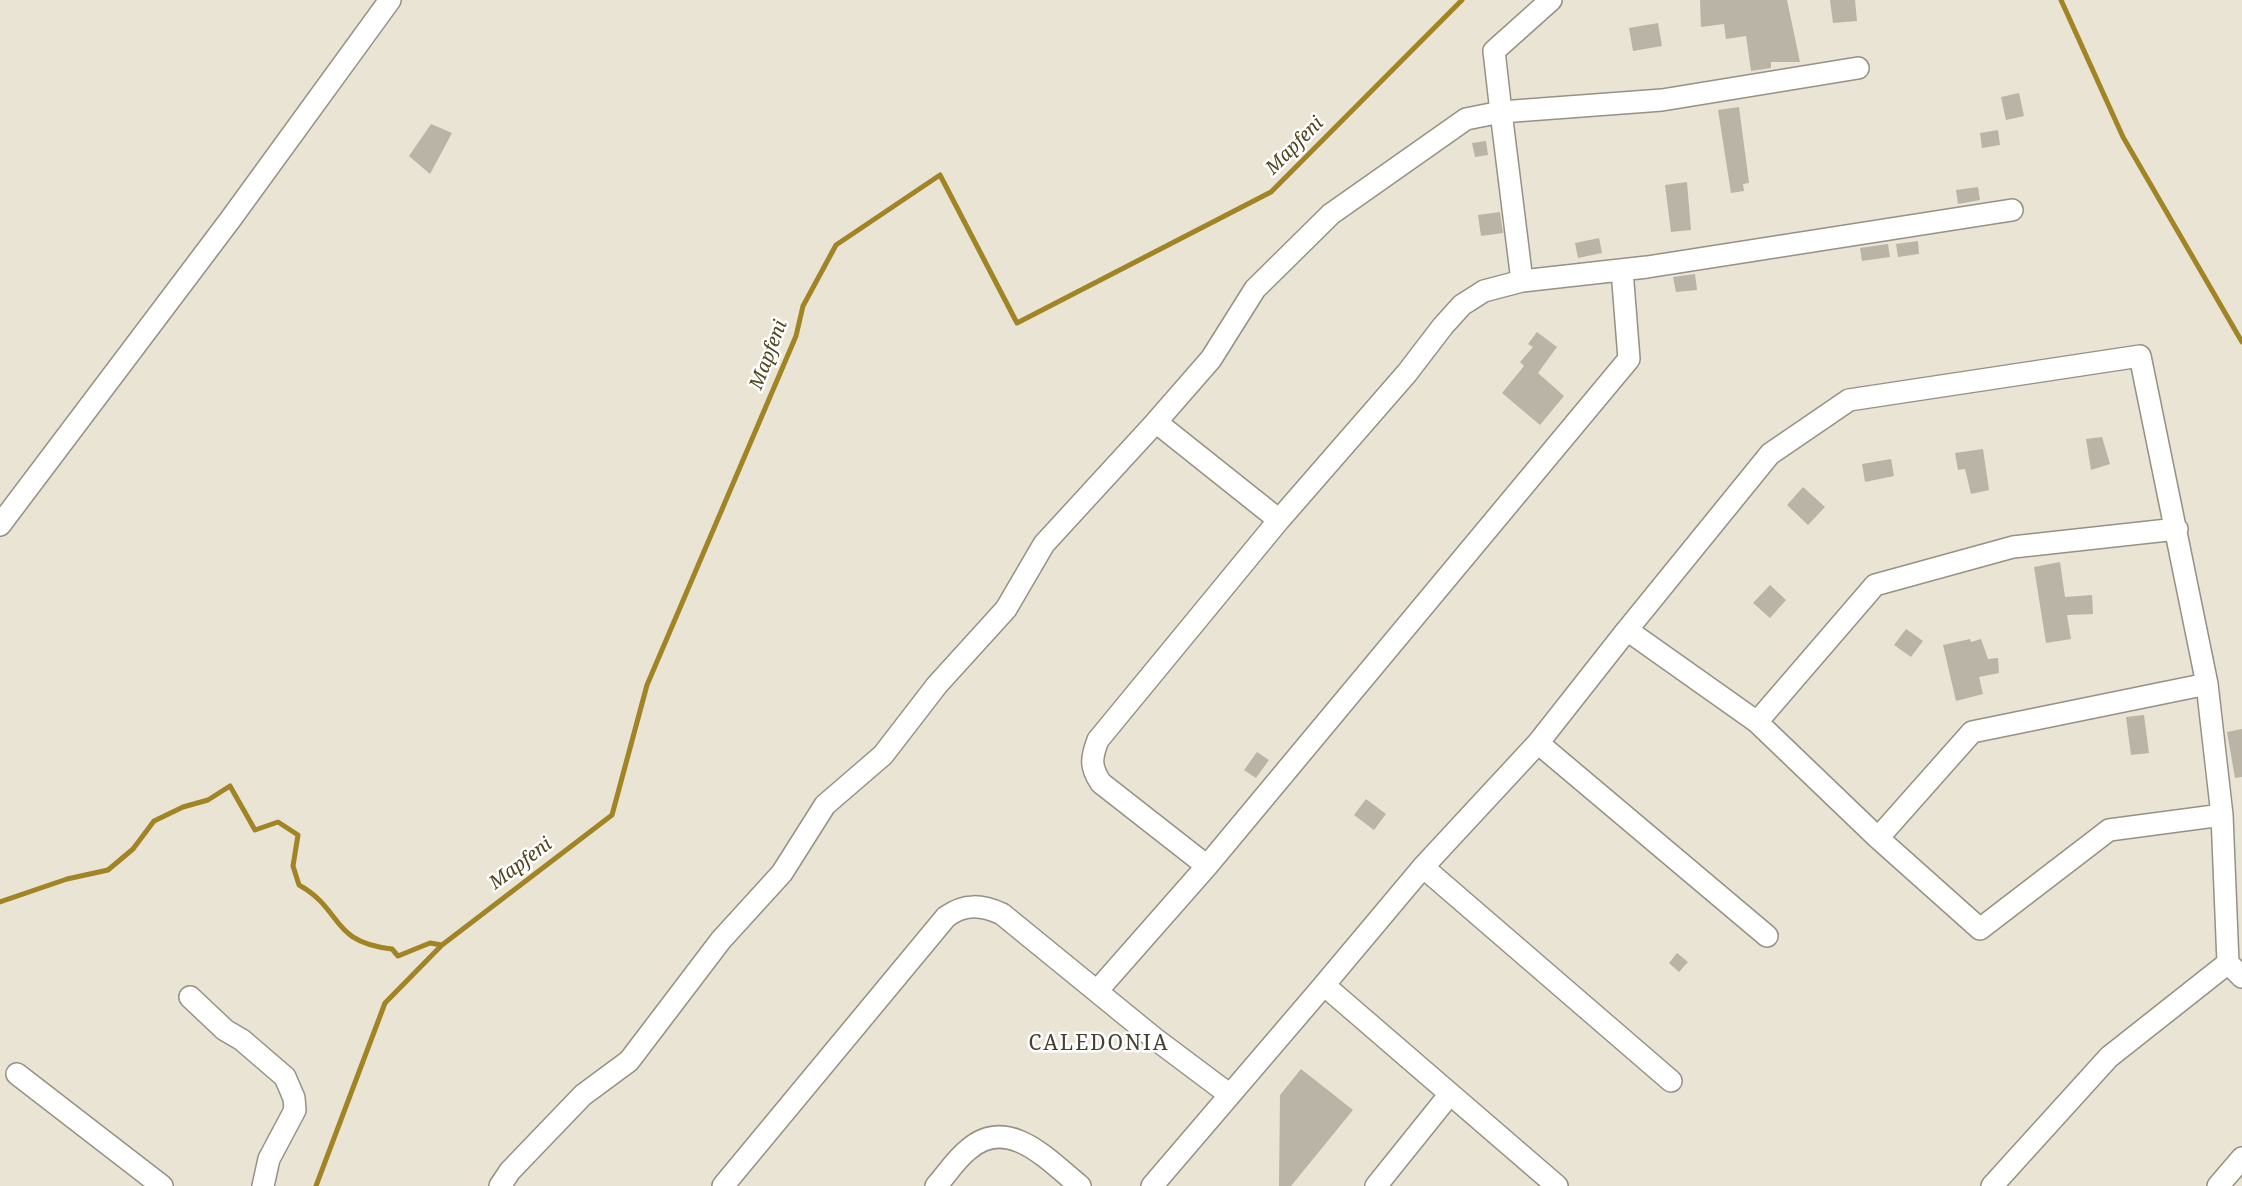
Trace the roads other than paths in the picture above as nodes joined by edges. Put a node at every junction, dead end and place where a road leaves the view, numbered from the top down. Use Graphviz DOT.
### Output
graph roads {
  1 [pos="390,0"];
  2 [pos="1551,0"];
  3 [pos="1858,68"];
  4 [pos="1500,112"];
  5 [pos="2012,210"];
  6 [pos="1622,270"];
  7 [pos="1522,281"];
  8 [pos="1156,422"];
  9 [pos="1279,520"];
  10 [pos="0,525"];
  11 [pos="2177,529"];
  12 [pos="1627,630"];
  13 [pos="2207,684"];
  14 [pos="1757,722"];
  15 [pos="1538,743"];
  16 [pos="2222,815"];
  17 [pos="1878,838"];
  18 [pos="1207,866"];
  19 [pos="1423,867"];
  20 [pos="1767,936"];
  21 [pos="2235,970"];
  22 [pos="1324,985"];
  23 [pos="1097,991"];
  24 [pos="190,997"];
  25 [pos="17,1074"];
  26 [pos="1671,1081"];
  27 [pos="1450,1094"];
  28 [pos="1230,1095"];
  29 [pos="2242,1158"];
  30 [pos="162,1186"];
  31 [pos="263,1186"];
  32 [pos="500,1186"];
  33 [pos="723,1186"];
  34 [pos="936,1186"];
  35 [pos="1080,1186"];
  36 [pos="1152,1186"];
  37 [pos="1376,1186"];
  38 [pos="1557,1186"];
  39 [pos="1992,1186"];
  40 [pos="2218,1186"];
  1 -- 10 [label="street"];
  2 -- 4 [label="street"];
  3 -- 4 [label="street"];
  4 -- 7 [label="street"];
  4 -- 8 [label="street"];
  5 -- 6 [label="street"];
  6 -- 7 [label="street"];
  6 -- 18 [label="street"];
  7 -- 9 [label="street"];
  8 -- 9 [label="street"];
  8 -- 32 [label="street"];
  9 -- 18 [label="street"];
  11 -- 12 [label="street"];
  11 -- 13 [label="street"];
  11 -- 14 [label="street"];
  12 -- 14 [label="street"];
  12 -- 15 [label="street"];
  13 -- 16 [label="street"];
  13 -- 17 [label="street"];
  14 -- 17 [label="street"];
  15 -- 19 [label="street"];
  15 -- 20 [label="street"];
  16 -- 17 [label="street"];
  16 -- 21 [label="street"];
  18 -- 23 [label="street"];
  19 -- 22 [label="street"];
  19 -- 26 [label="street"];
  21 -- 39 [label="street"];
  22 -- 27 [label="street"];
  22 -- 28 [label="street"];
  23 -- 28 [label="street"];
  23 -- 33 [label="street"];
  24 -- 31 [label="street"];
  25 -- 30 [label="street"];
  27 -- 37 [label="street"];
  27 -- 38 [label="street"];
  28 -- 36 [label="street"];
  29 -- 40 [label="street"];
  34 -- 35 [label="street"];
}
